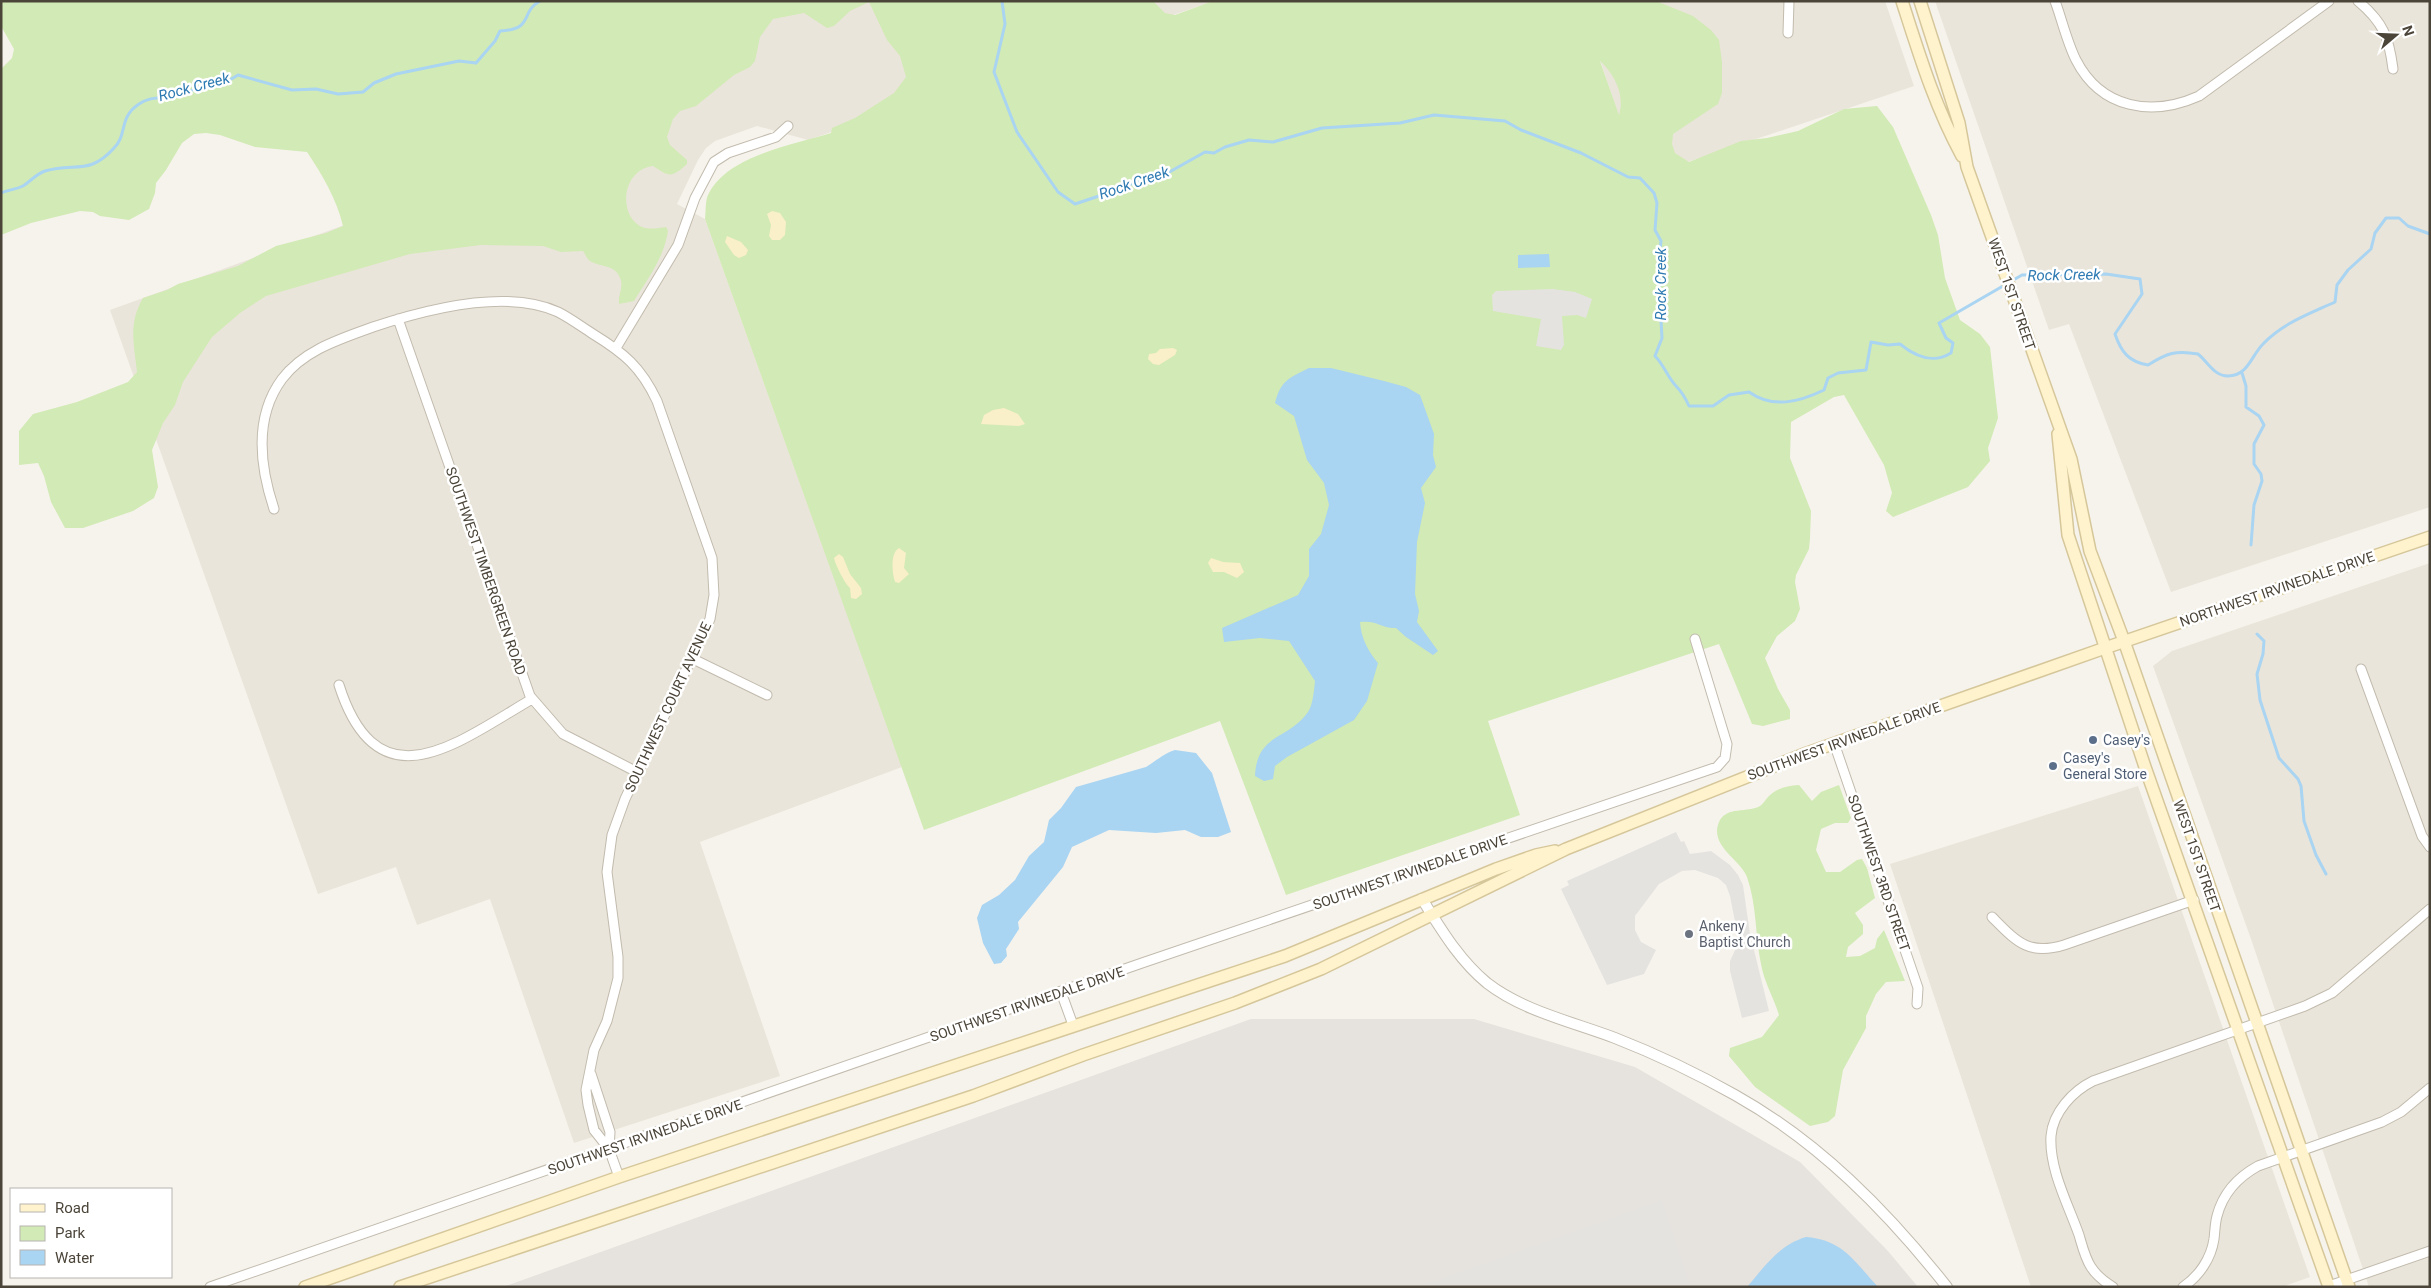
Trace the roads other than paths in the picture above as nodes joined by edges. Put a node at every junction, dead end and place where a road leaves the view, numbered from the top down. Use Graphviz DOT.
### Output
graph roads {
  1 [pos="1789,1"];
  2 [pos="1902,1"];
  3 [pos="1920,1"];
  4 [pos="2055,1"];
  5 [pos="2329,1"];
  6 [pos="2358,1"];
  7 [pos="1788,33"];
  8 [pos="2393,69"];
  9 [pos="788,126"];
  10 [pos="1967,167"];
  11 [pos="398,319"];
  12 [pos="616,348"];
  13 [pos="2057,422"];
  14 [pos="274,509"];
  15 [pos="2430,537"];
  16 [pos="1695,639"];
  17 [pos="2124,641"];
  18 [pos="2105,648"];
  19 [pos="691,658"];
  20 [pos="2361,669"];
  21 [pos="339,685"];
  22 [pos="767,695"];
  23 [pos="532,699"];
  24 [pos="1834,743"];
  25 [pos="637,772"];
  26 [pos="2430,847"];
  27 [pos="1566,849"];
  28 [pos="1422,899"];
  29 [pos="2194,900"];
  30 [pos="2430,909"];
  31 [pos="1432,914"];
  32 [pos="1992,917"];
  33 [pos="1061,992"];
  34 [pos="1917,1004"];
  35 [pos="2256,1023"];
  36 [pos="1073,1026"];
  37 [pos="2238,1029"];
  38 [pos="591,1071"];
  39 [pos="2430,1088"];
  40 [pos="609,1149"];
  41 [pos="2300,1150"];
  42 [pos="2283,1157"];
  43 [pos="620,1177"];
  44 [pos="2430,1251"];
  45 [pos="236,1283"];
  46 [pos="2348,1283"];
  47 [pos="210,1287"];
  48 [pos="305,1287"];
  49 [pos="400,1287"];
  50 [pos="1947,1287"];
  51 [pos="2113,1287"];
  52 [pos="2183,1287"];
  53 [pos="2329,1287"];
  1 -- 7 [label="street"];
  2 -- 10 [label="main road, WEST 1ST STREET"];
  3 -- 10 [label="main road, WEST 1ST STREET"];
  4 -- 5 [label="street"];
  6 -- 8 [label="street"];
  9 -- 12 [label="street"];
  10 -- 13 [label="main road, WEST 1ST STREET"];
  11 -- 12 [label="street, SOUTHWEST COURT AVENUE"];
  11 -- 14 [label="street, SOUTHWEST COURT AVENUE"];
  11 -- 23 [label="street, SOUTHWEST TIMBERGREEN ROAD"];
  12 -- 19 [label="street, SOUTHWEST COURT AVENUE"];
  13 -- 17 [label="main road, WEST 1ST STREET"];
  13 -- 18 [label="main road, WEST 1ST STREET"];
  15 -- 17 [label="main road, NORTHWEST IRVINEDALE DRIVE"];
  16 -- 33 [label="street, SOUTHWEST IRVINEDALE DRIVE"];
  17 -- 18 [label="main road, SOUTHWEST IRVINEDALE DRIVE"];
  17 -- 35 [label="main road, WEST 1ST STREET"];
  18 -- 24 [label="main road, SOUTHWEST IRVINEDALE DRIVE"];
  18 -- 29 [label="main road, WEST 1ST STREET"];
  19 -- 22 [label="street"];
  19 -- 25 [label="street, SOUTHWEST COURT AVENUE"];
  20 -- 26 [label="street"];
  21 -- 23 [label="street"];
  23 -- 25 [label="street, SOUTHWEST TIMBERGREEN ROAD"];
  24 -- 27 [label="main road, SOUTHWEST IRVINEDALE DRIVE"];
  24 -- 34 [label="street, SOUTHWEST 3RD STREET"];
  25 -- 38 [label="street, SOUTHWEST COURT AVENUE"];
  27 -- 28 [label="main road, SOUTHWEST IRVINEDALE DRIVE"];
  27 -- 31 [label="main road, SOUTHWEST IRVINEDALE DRIVE"];
  28 -- 31 [label="street"];
  28 -- 36 [label="main road, SOUTHWEST IRVINEDALE DRIVE"];
  29 -- 32 [label="street"];
  29 -- 37 [label="main road, WEST 1ST STREET"];
  30 -- 35 [label="street"];
  31 -- 49 [label="main road, SOUTHWEST IRVINEDALE DRIVE"];
  31 -- 50 [label="street"];
  33 -- 36 [label="street"];
  33 -- 40 [label="street, SOUTHWEST IRVINEDALE DRIVE"];
  35 -- 37 [label="street"];
  35 -- 41 [label="main road, WEST 1ST STREET"];
  36 -- 43 [label="main road, SOUTHWEST IRVINEDALE DRIVE"];
  37 -- 42 [label="main road, WEST 1ST STREET"];
  37 -- 51 [label="street"];
  38 -- 40 [label="street, SOUTHWEST COURT AVENUE"];
  38 -- 40 [label="street, SOUTHWEST COURT AVENUE"];
  39 -- 41 [label="street"];
  40 -- 43 [label="street, SOUTHWEST COURT AVENUE"];
  40 -- 45 [label="street, SOUTHWEST IRVINEDALE DRIVE"];
  41 -- 42 [label="street"];
  41 -- 46 [label="main road, WEST 1ST STREET"];
  42 -- 52 [label="street"];
  42 -- 53 [label="main road, WEST 1ST STREET"];
  43 -- 48 [label="main road, SOUTHWEST IRVINEDALE DRIVE"];
  44 -- 46 [label="street"];
  45 -- 47 [label="street, SOUTHWEST IRVINEDALE DRIVE"];
  46 -- 53 [label="street"];
}
